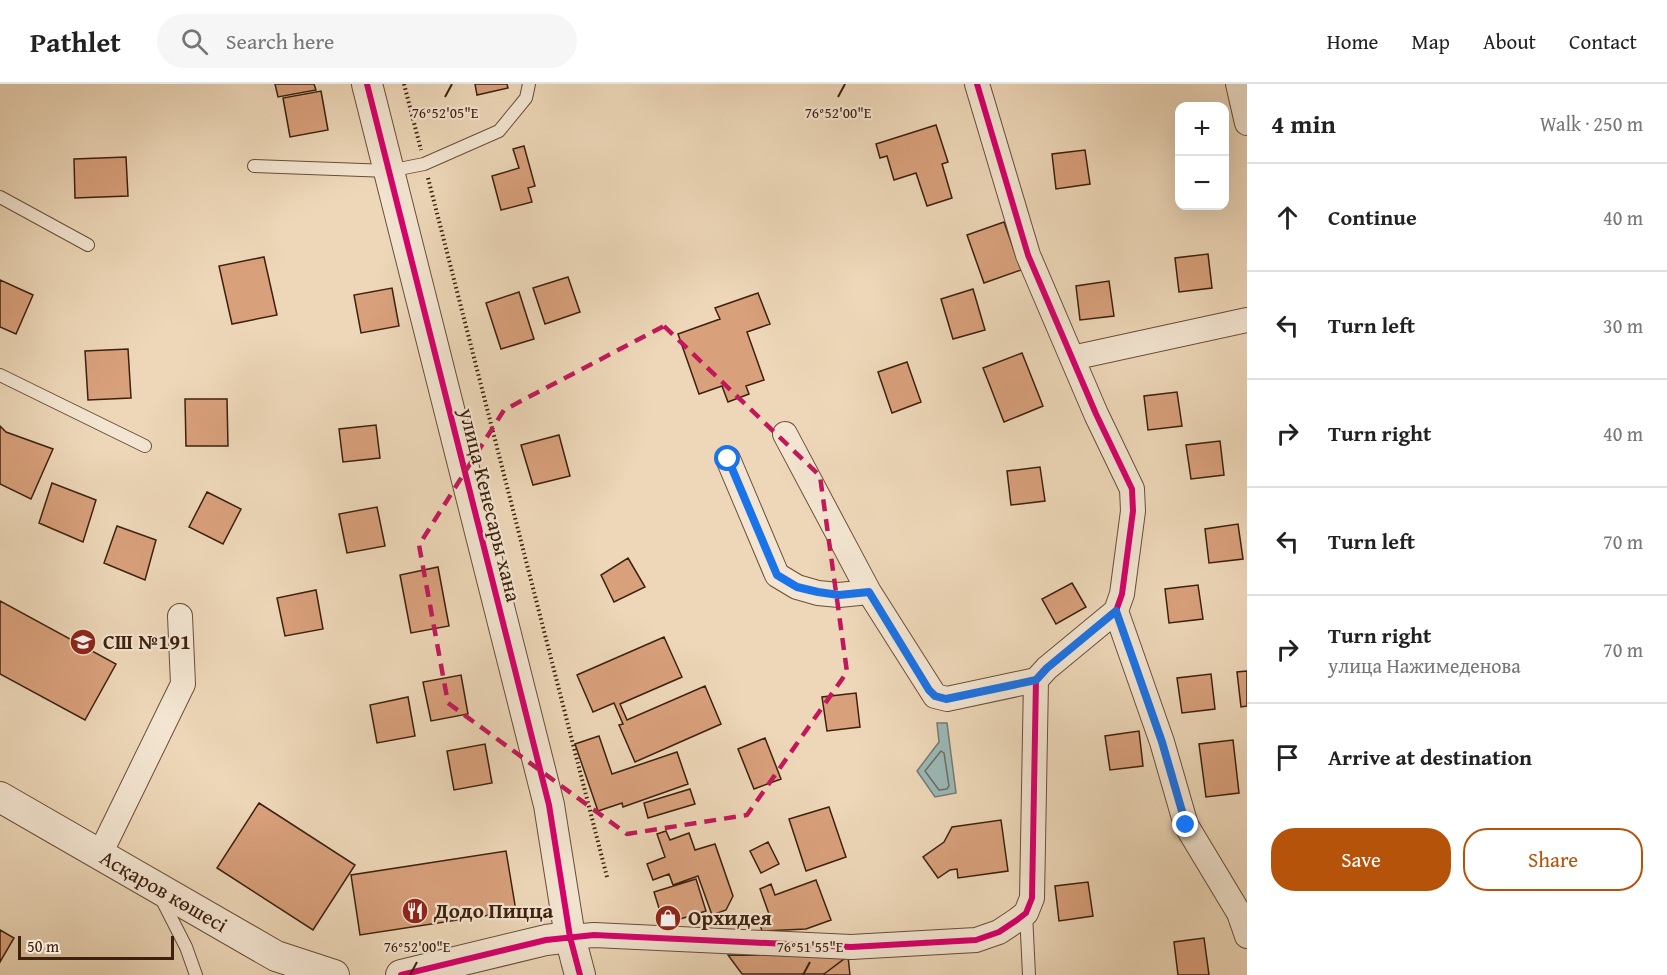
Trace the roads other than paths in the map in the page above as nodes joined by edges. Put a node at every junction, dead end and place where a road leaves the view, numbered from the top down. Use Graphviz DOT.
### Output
graph roads {
  1 [pos="367,84"];
  2 [pos="529,84"];
  3 [pos="977,84"];
  4 [pos="1238,84"];
  5 [pos="1247,123"];
  6 [pos="254,166"];
  7 [pos="389,171"];
  8 [pos="0,198"];
  9 [pos="88,245"];
  10 [pos="1247,320"];
  11 [pos="1072,358"];
  12 [pos="0,375"];
  13 [pos="784,434"];
  14 [pos="145,446"];
  15 [pos="728,459"];
  16 [pos="869,592"];
  17 [pos="1116,611"];
  18 [pos="180,616"];
  19 [pos="1036,680"];
  20 [pos="0,797"];
  21 [pos="100,854"];
  22 [pos="155,887"];
  23 [pos="1026,913"];
  24 [pos="1247,936"];
  25 [pos="570,937"];
  26 [pos="196,975"];
  27 [pos="333,975"];
  28 [pos="401,975"];
  29 [pos="580,975"];
  30 [pos="1029,975"];
  1 -- 7 [label="street, улица Кенесары хана"];
  2 -- 7 [label="lane"];
  3 -- 11 [label="street"];
  4 -- 5 [label="street"];
  6 -- 7 [label="lane"];
  7 -- 25 [label="street, улица Кенесары хана"];
  8 -- 9 [label="lane"];
  10 -- 11 [label="street"];
  11 -- 17 [label="street"];
  12 -- 14 [label="lane"];
  13 -- 16 [label="street"];
  15 -- 16 [label="street"];
  16 -- 19 [label="street"];
  17 -- 19 [label="street"];
  17 -- 24 [label="street"];
  18 -- 21 [label="street"];
  19 -- 23 [label="street"];
  20 -- 21 [label="street, Асқаров көшесі"];
  21 -- 22 [label="street, Асқаров көшесі"];
  22 -- 26 [label="lane"];
  22 -- 27 [label="street, Асқаров көшесі"];
  23 -- 25 [label="street"];
  23 -- 30 [label="lane"];
  25 -- 28 [label="street"];
  25 -- 29 [label="street"];
}
